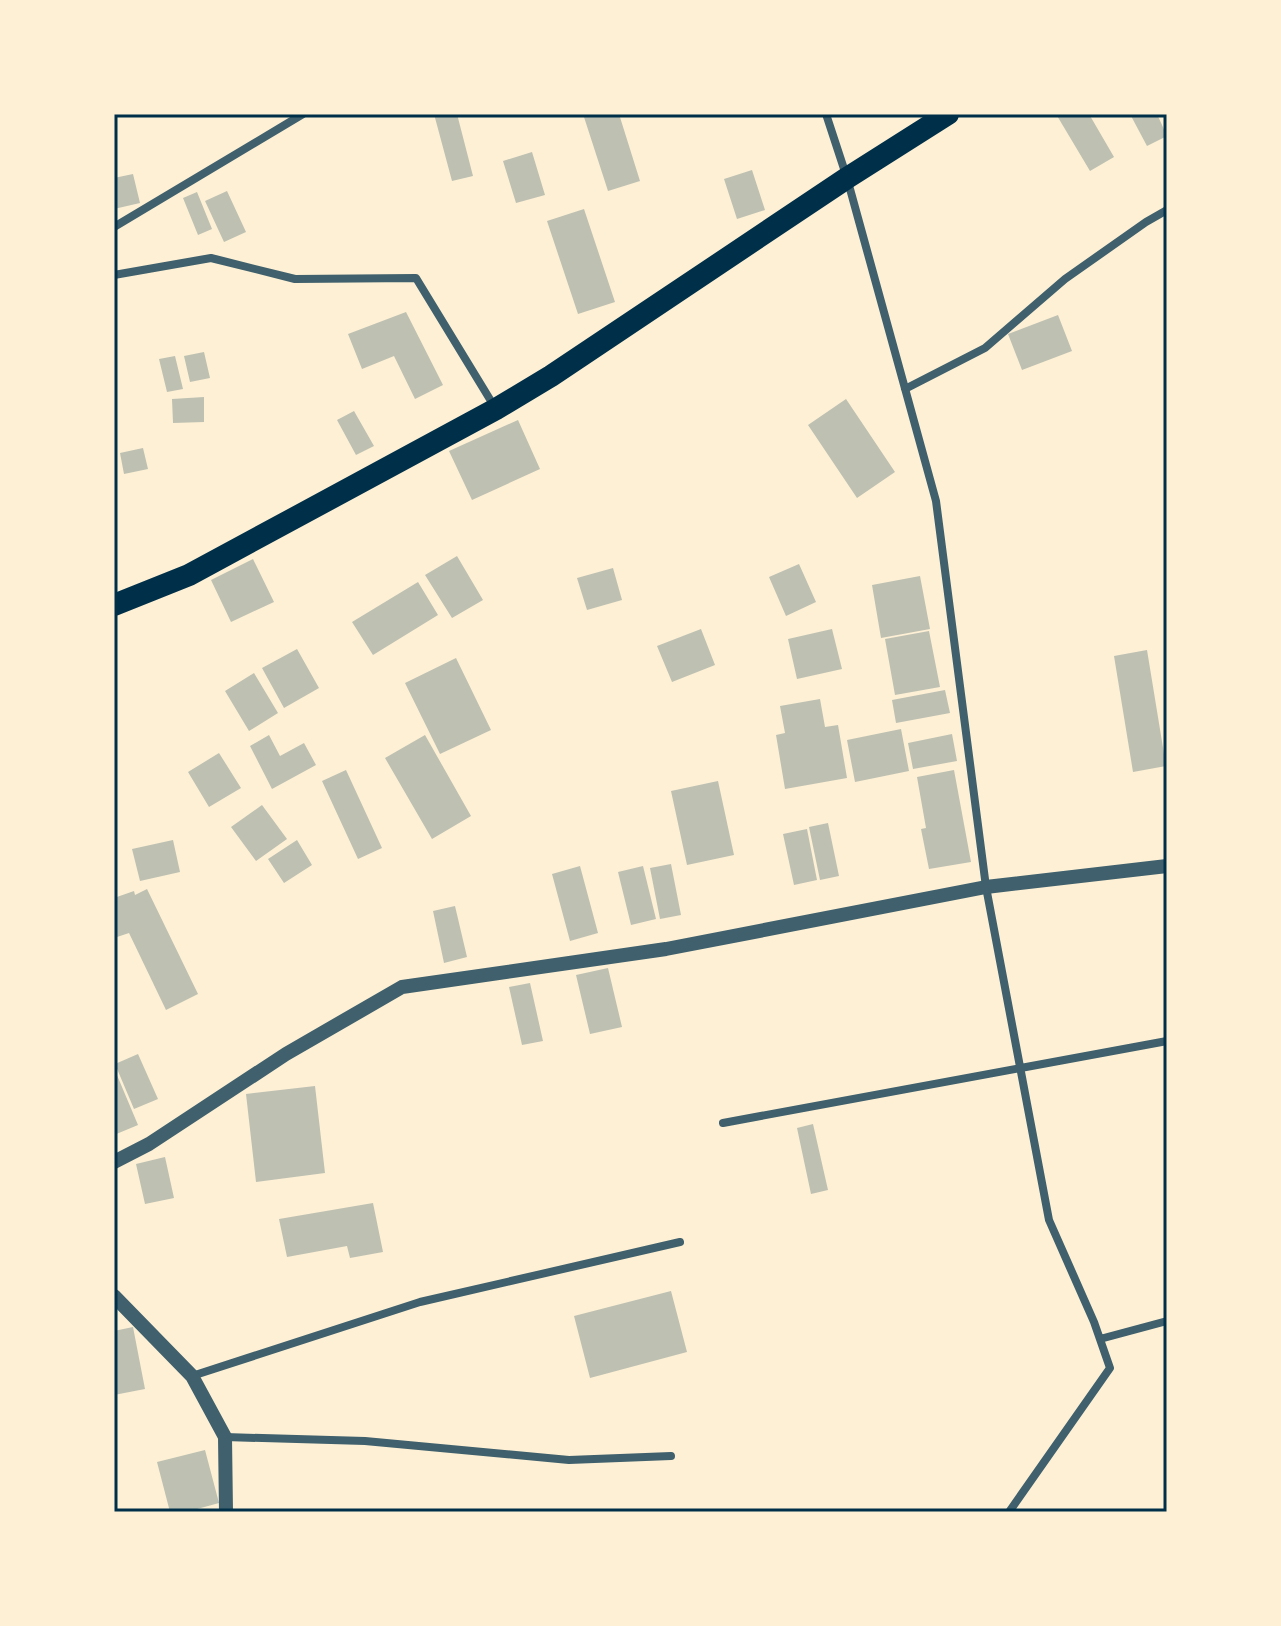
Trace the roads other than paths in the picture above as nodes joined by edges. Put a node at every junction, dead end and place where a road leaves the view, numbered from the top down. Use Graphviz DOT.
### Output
graph roads {
  1 [pos="303,114"];
  2 [pos="826,114"];
  3 [pos="948,114"];
  4 [pos="847,178"];
  5 [pos="1167,210"];
  6 [pos="114,227"];
  7 [pos="114,275"];
  8 [pos="905,389"];
  9 [pos="496,409"];
  10 [pos="114,605"];
  11 [pos="1167,866"];
  12 [pos="986,887"];
  13 [pos="1167,1041"];
  14 [pos="1020,1068"];
  15 [pos="723,1123"];
  16 [pos="114,1162"];
  17 [pos="680,1242"];
  18 [pos="114,1296"];
  19 [pos="1167,1321"];
  20 [pos="1100,1339"];
  21 [pos="192,1376"];
  22 [pos="225,1437"];
  23 [pos="671,1456"];
  24 [pos="226,1512"];
  25 [pos="1009,1512"];
  1 -- 6 [label="street"];
  2 -- 4 [label="street"];
  3 -- 4 [label="highway"];
  4 -- 8 [label="street"];
  4 -- 9 [label="highway"];
  5 -- 8 [label="street"];
  7 -- 9 [label="street"];
  8 -- 12 [label="street"];
  9 -- 10 [label="highway"];
  11 -- 12 [label="street"];
  12 -- 14 [label="street"];
  12 -- 16 [label="street"];
  13 -- 14 [label="street"];
  14 -- 15 [label="street"];
  14 -- 20 [label="street"];
  17 -- 21 [label="street"];
  18 -- 21 [label="street"];
  19 -- 20 [label="street"];
  20 -- 25 [label="street"];
  21 -- 22 [label="street"];
  22 -- 23 [label="street"];
  22 -- 24 [label="street"];
}
